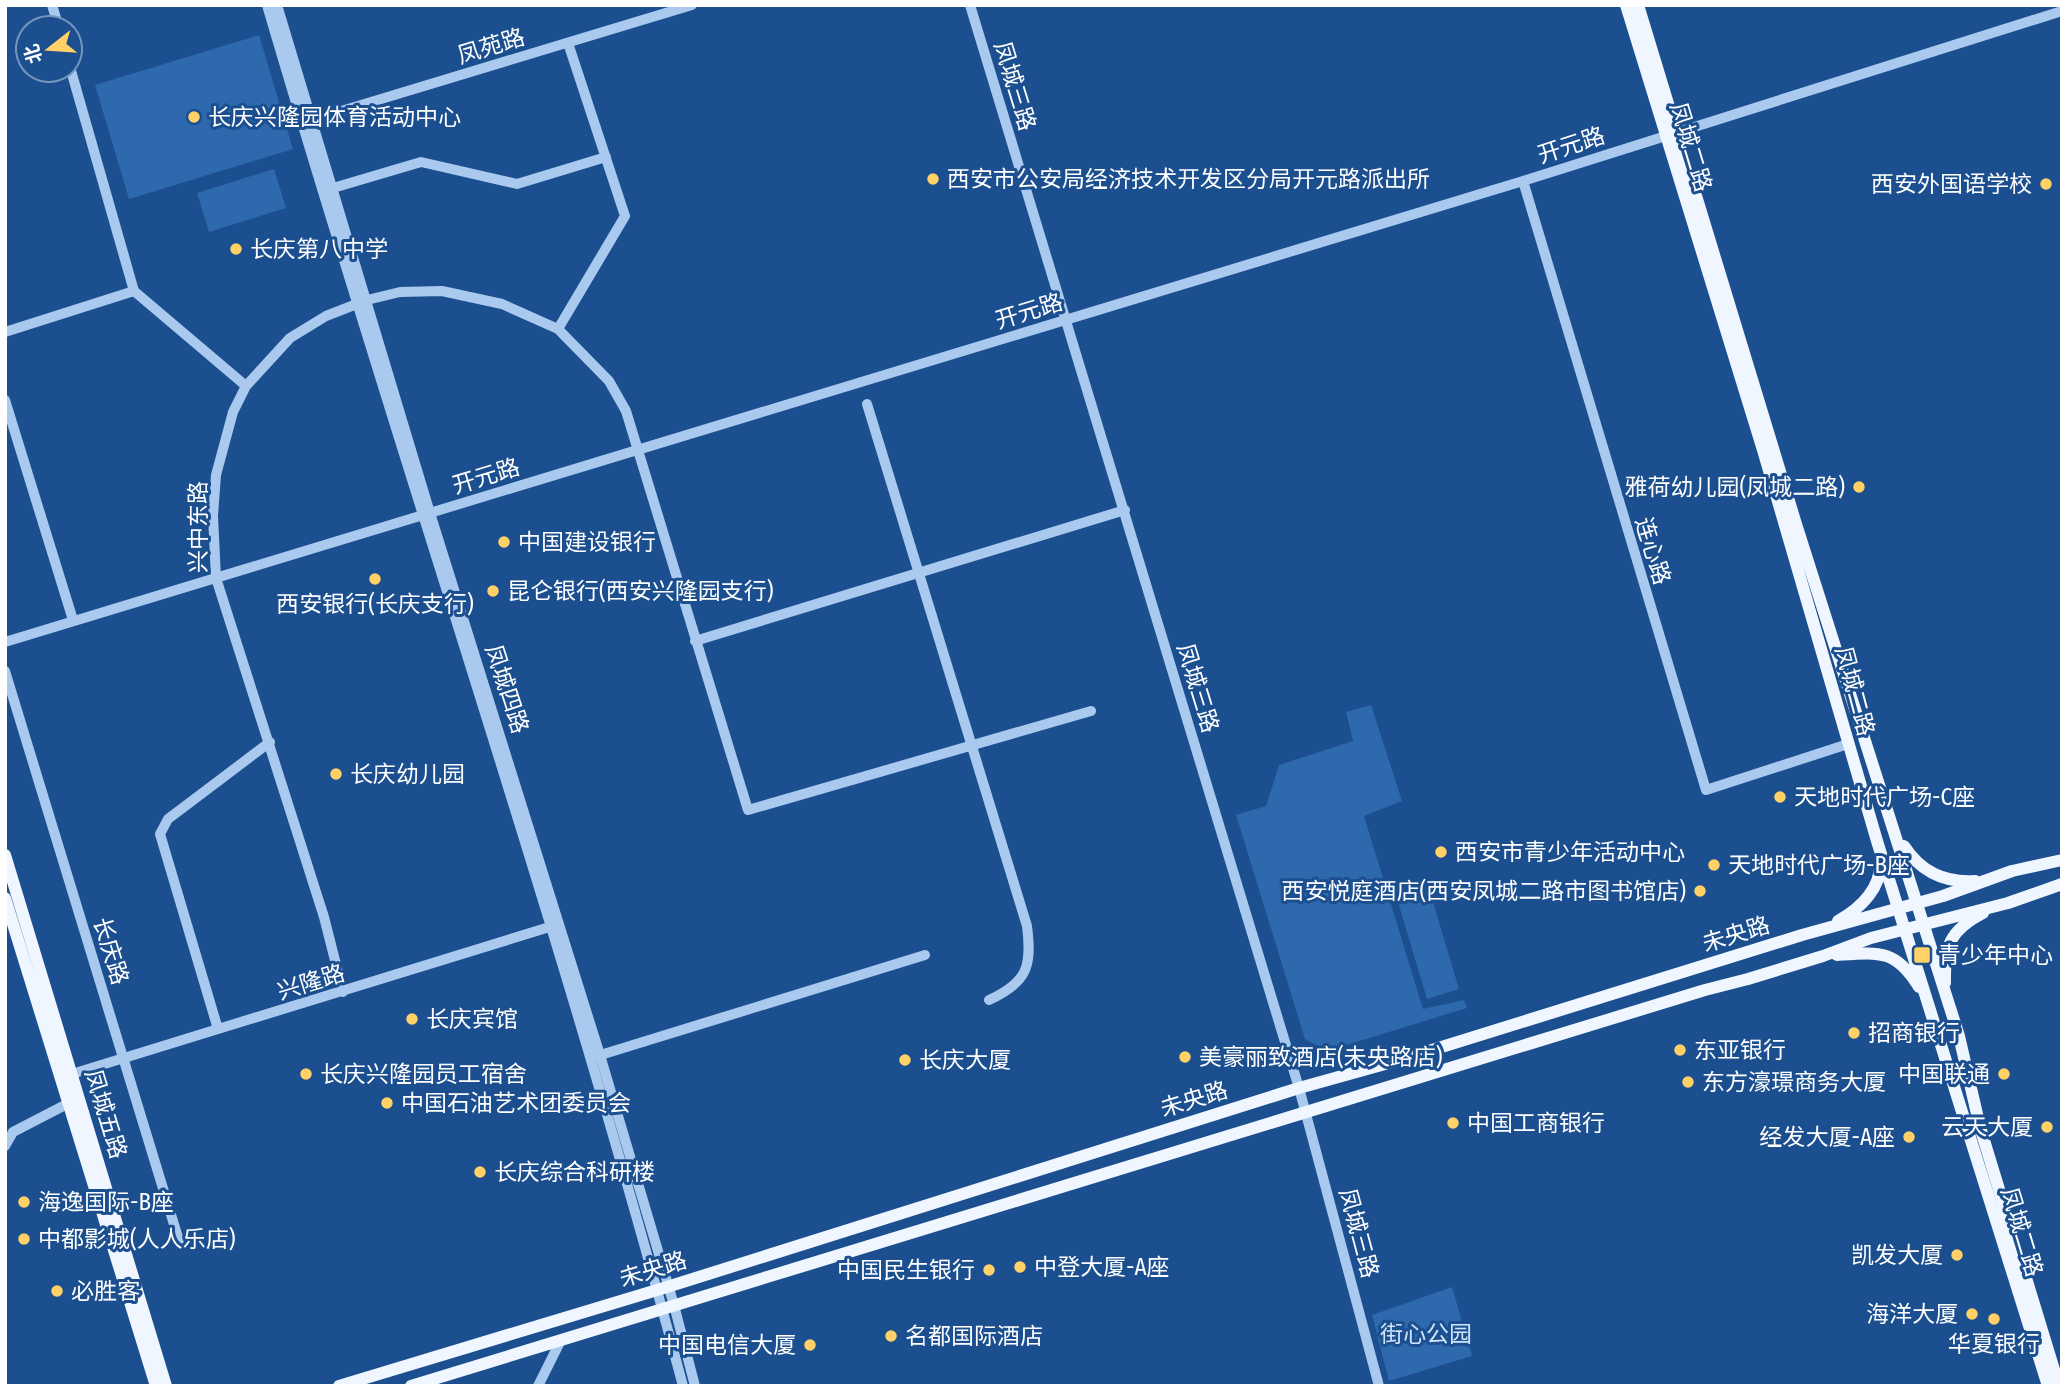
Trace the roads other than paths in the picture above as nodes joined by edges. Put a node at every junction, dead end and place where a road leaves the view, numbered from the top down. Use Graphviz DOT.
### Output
graph roads {
  1 [pos="267,5"];
  2 [pos="277,5"];
  3 [pos="692,5"];
  4 [pos="970,5"];
  5 [pos="1626,5"];
  6 [pos="1639,5"];
  7 [pos="2062,11"];
  8 [pos="568,43"];
  9 [pos="75,84"];
  10 [pos="306,122"];
  11 [pos="1671,134"];
  12 [pos="606,157"];
  13 [pos="1522,181"];
  14 [pos="333,188"];
  15 [pos="134,292"];
  16 [pos="363,301"];
  17 [pos="1067,320"];
  18 [pos="558,329"];
  19 [pos="5,332"];
  20 [pos="246,386"];
  21 [pos="5,400"];
  22 [pos="867,404"];
  23 [pos="638,450"];
  24 [pos="1125,510"];
  25 [pos="426,514"];
  26 [pos="919,572"];
  27 [pos="216,578"];
  28 [pos="73,620"];
  29 [pos="695,641"];
  30 [pos="5,642"];
  31 [pos="5,670"];
  32 [pos="1091,711"];
  33 [pos="270,741"];
  34 [pos="972,744"];
  35 [pos="1848,744"];
  36 [pos="1889,816"];
  37 [pos="1877,841"];
  38 [pos="5,855"];
  39 [pos="2062,860"];
  40 [pos="1985,880"];
  41 [pos="2062,884"];
  42 [pos="5,898"];
  43 [pos="1916,902"];
  44 [pos="2008,903"];
  45 [pos="1899,908"];
  46 [pos="1923,925"];
  47 [pos="555,926"];
  48 [pos="1825,928"];
  49 [pos="1905,928"];
  50 [pos="925,955"];
  51 [pos="1823,956"];
  52 [pos="344,992"];
  53 [pos="989,1000"];
  54 [pos="1950,1007"];
  55 [pos="1933,1016"];
  56 [pos="218,1030"];
  57 [pos="595,1057"];
  58 [pos="124,1060"];
  59 [pos="72,1074"];
  60 [pos="1299,1088"];
  61 [pos="69,1103"];
  62 [pos="1306,1111"];
  63 [pos="5,1146"];
  64 [pos="180,1244"];
  65 [pos="662,1288"];
  66 [pos="668,1307"];
  67 [pos="561,1340"];
  68 [pos="156,1386"];
  69 [pos="166,1386"];
  70 [pos="339,1386"];
  71 [pos="411,1386"];
  72 [pos="538,1386"];
  73 [pos="682,1386"];
  74 [pos="695,1386"];
  75 [pos="1378,1386"];
  76 [pos="2048,1386"];
  77 [pos="2059,1386"];
  1 -- 10 [label="street, 凤城四路"];
  2 -- 10 [label="street, 凤城四路"];
  3 -- 8 [label="street, 凤苑路"];
  4 -- 17 [label="street, 凤城三路"];
  5 -- 11 [label="main road, 凤城二路"];
  6 -- 11 [label="main road, 凤城二路"];
  7 -- 11 [label="street, 开元路"];
  8 -- 10 [label="street, 凤苑路"];
  8 -- 12 [label="street"];
  9 -- 15 [label="street"];
  10 -- 14 [label="street, 凤城四路"];
  10 -- 16 [label="street, 凤城四路"];
  11 -- 13 [label="street, 开元路"];
  11 -- 35 [label="main road, 凤城二路"];
  11 -- 36 [label="main road, 凤城二路"];
  12 -- 14 [label="street"];
  12 -- 18 [label="street"];
  13 -- 17 [label="street, 开元路"];
  13 -- 35 [label="street, 连心路"];
  14 -- 16 [label="street, 凤城四路"];
  15 -- 19 [label="street"];
  15 -- 20 [label="street"];
  16 -- 18 [label="street, 兴中东路"];
  16 -- 20 [label="street, 兴中东路"];
  16 -- 25 [label="street, 凤城四路"];
  17 -- 23 [label="street, 开元路"];
  17 -- 24 [label="street, 凤城三路"];
  18 -- 23 [label="street"];
  20 -- 27 [label="street, 兴中东路"];
  21 -- 28 [label="street"];
  22 -- 26 [label="street"];
  23 -- 25 [label="street, 开元路"];
  23 -- 29 [label="street"];
  24 -- 26 [label="street"];
  24 -- 60 [label="street, 凤城三路"];
  25 -- 27 [label="street, 开元路"];
  25 -- 47 [label="street, 凤城四路"];
  26 -- 29 [label="street"];
  26 -- 34 [label="street"];
  27 -- 28 [label="street, 开元路"];
  27 -- 33 [label="street, 兴中东路"];
  28 -- 30 [label="street, 开元路"];
  29 -- 34 [label="street"];
  31 -- 58 [label="street, 长庆路"];
  32 -- 34 [label="street"];
  33 -- 52 [label="street, 兴中东路"];
  33 -- 56 [label="street"];
  34 -- 53 [label="street"];
  35 -- 37 [label="main road, 凤城二路"];
  36 -- 40 [label="main road"];
  36 -- 43 [label="main road, 凤城二路"];
  37 -- 45 [label="main road, 凤城二路"];
  37 -- 48 [label="main road"];
  38 -- 59 [label="main road, 凤城五路"];
  39 -- 40 [label="main road, 未央路"];
  40 -- 43 [label="main road, 未央路"];
  41 -- 44 [label="main road, 未央路"];
  42 -- 61 [label="main road, 凤城五路"];
  43 -- 45 [label="main road, 未央路"];
  43 -- 46 [label="main road, 凤城二路"];
  44 -- 46 [label="main road, 未央路"];
  44 -- 54 [label="main road"];
  45 -- 48 [label="main road, 未央路"];
  45 -- 49 [label="main road, 凤城二路"];
  46 -- 49 [label="main road, 未央路"];
  46 -- 54 [label="main road, 凤城二路"];
  47 -- 52 [label="street, 兴隆路"];
  47 -- 57 [label="street, 凤城四路"];
  48 -- 60 [label="main road, 未央路"];
  49 -- 51 [label="main road, 未央路"];
  49 -- 55 [label="main road, 凤城二路"];
  50 -- 57 [label="street"];
  51 -- 55 [label="main road"];
  51 -- 62 [label="main road, 未央路"];
  52 -- 56 [label="street, 兴隆路"];
  54 -- 77 [label="main road, 凤城二路"];
  55 -- 76 [label="main road, 凤城二路"];
  56 -- 58 [label="street, 兴隆路"];
  57 -- 65 [label="street, 凤城四路"];
  58 -- 59 [label="street, 兴隆路"];
  58 -- 64 [label="street, 长庆路"];
  59 -- 69 [label="main road, 凤城五路"];
  60 -- 62 [label="street, 凤城三路"];
  60 -- 65 [label="main road, 未央路"];
  61 -- 63 [label="street"];
  61 -- 68 [label="main road, 凤城五路"];
  62 -- 66 [label="main road, 未央路"];
  62 -- 75 [label="street, 凤城三路"];
  65 -- 66 [label="street, 凤城四路"];
  65 -- 70 [label="main road, 未央路"];
  66 -- 67 [label="main road, 未央路"];
  66 -- 73 [label="street, 凤城四路"];
  66 -- 74 [label="street, 凤城四路"];
  67 -- 71 [label="main road, 未央路"];
  67 -- 72 [label="street"];
}
